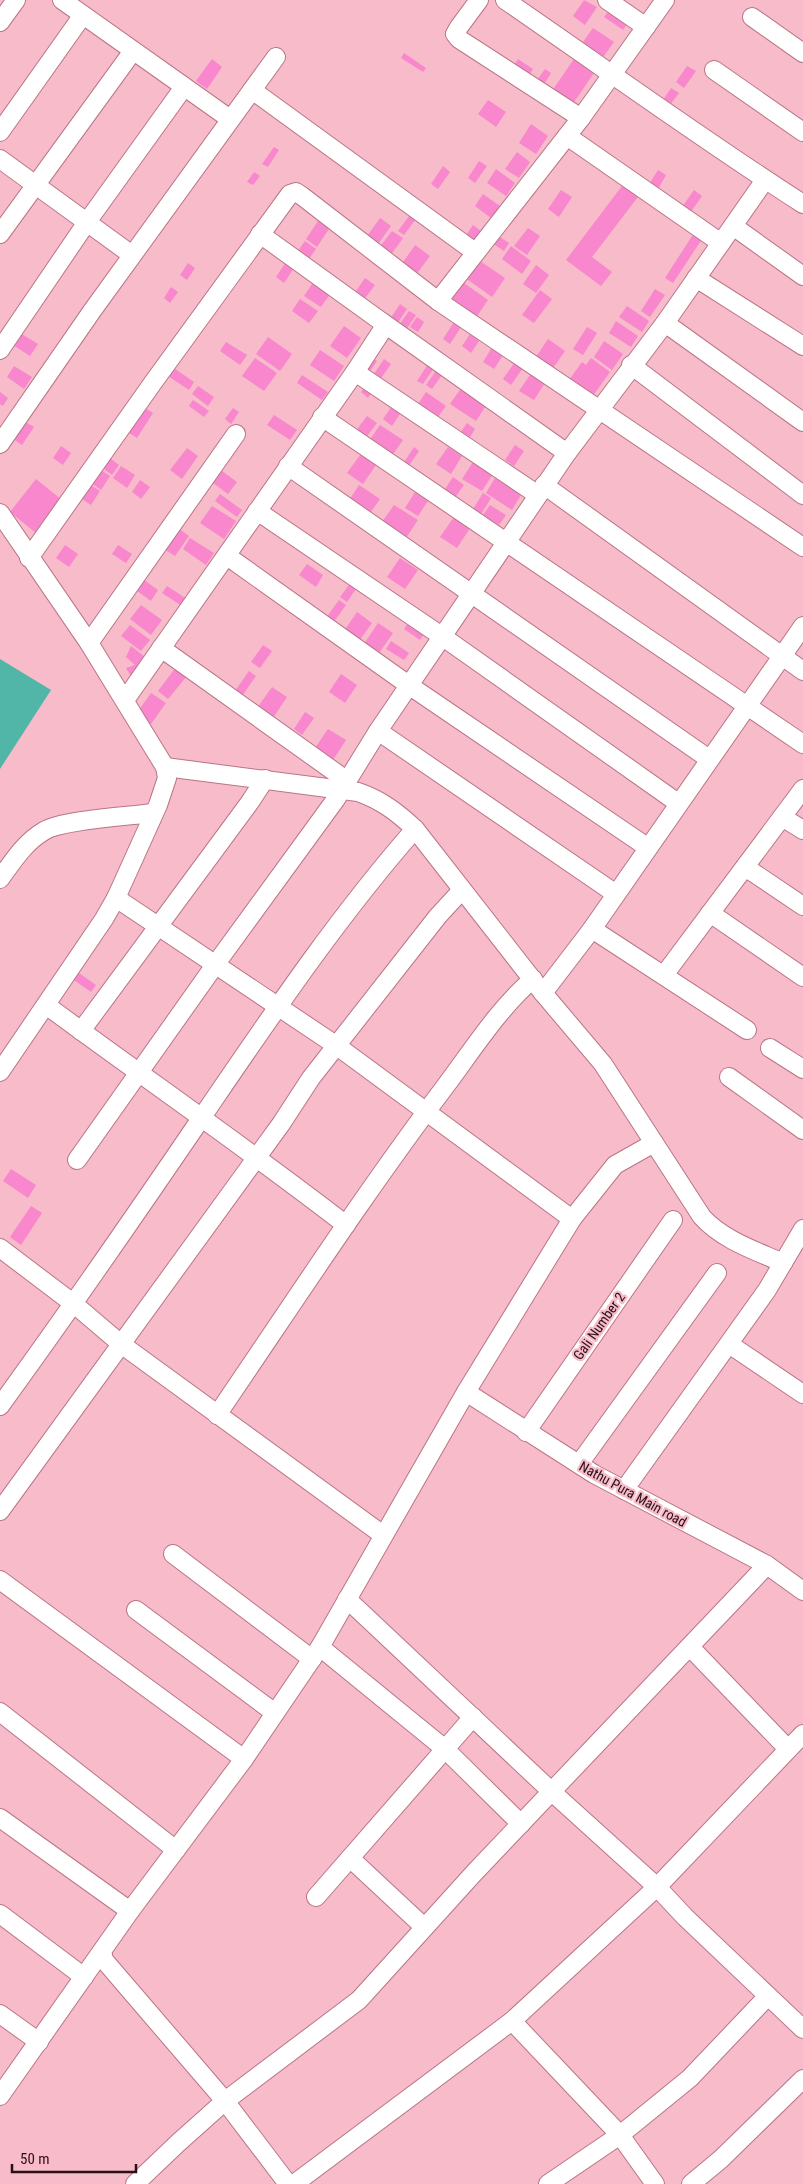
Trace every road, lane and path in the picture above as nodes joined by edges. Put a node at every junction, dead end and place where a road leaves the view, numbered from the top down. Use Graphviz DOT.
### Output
graph roads {
  1 [pos="16,0"];
  2 [pos="62,0"];
  3 [pos="479,0"];
  4 [pos="505,0"];
  5 [pos="607,0"];
  6 [pos="665,0"];
  7 [pos="83,15"];
  8 [pos="752,17"];
  9 [pos="0,22"];
  10 [pos="646,27"];
  11 [pos="134,51"];
  12 [pos="803,53"];
  13 [pos="276,56"];
  14 [pos="714,70"];
  15 [pos="614,74"];
  16 [pos="184,87"];
  17 [pos="252,90"];
  18 [pos="581,118"];
  19 [pos="230,119"];
  20 [pos="0,132"];
  21 [pos="803,132"];
  22 [pos="567,136"];
  23 [pos="0,159"];
  24 [pos="765,180"];
  25 [pos="36,185"];
  26 [pos="802,201"];
  27 [pos="87,222"];
  28 [pos="732,226"];
  29 [pos="0,234"];
  30 [pos="260,234"];
  31 [pos="721,243"];
  32 [pos="476,252"];
  33 [pos="132,255"];
  34 [pos="803,276"];
  35 [pos="696,278"];
  36 [pos="438,301"];
  37 [pos="382,322"];
  38 [pos="665,323"];
  39 [pos="803,346"];
  40 [pos="0,350"];
  41 [pos="631,366"];
  42 [pos="355,372"];
  43 [pos="599,408"];
  44 [pos="322,417"];
  45 [pos="803,422"];
  46 [pos="236,434"];
  47 [pos="0,444"];
  48 [pos="567,453"];
  49 [pos="288,466"];
  50 [pos="541,490"];
  51 [pos="803,495"];
  52 [pos="257,512"];
  53 [pos="0,513"];
  54 [pos="506,542"];
  55 [pos="803,547"];
  56 [pos="227,556"];
  57 [pos="29,558"];
  58 [pos="471,595"];
  59 [pos="803,626"];
  60 [pos="443,637"];
  61 [pos="88,643"];
  62 [pos="161,648"];
  63 [pos="782,657"];
  64 [pos="803,671"];
  65 [pos="410,686"];
  66 [pos="125,700"];
  67 [pos="748,705"];
  68 [pos="378,731"];
  69 [pos="803,744"];
  70 [pos="709,759"];
  71 [pos="166,772"];
  72 [pos="263,782"];
  73 [pos="803,789"];
  74 [pos="341,790"];
  75 [pos="678,804"];
  76 [pos="156,809"];
  77 [pos="782,817"];
  78 [pos="803,830"];
  79 [pos="412,833"];
  80 [pos="647,847"];
  81 [pos="745,867"];
  82 [pos="0,879"];
  83 [pos="616,894"];
  84 [pos="458,895"];
  85 [pos="116,898"];
  86 [pos="803,906"];
  87 [pos="710,913"];
  88 [pos="159,927"];
  89 [pos="592,929"];
  90 [pos="215,964"];
  91 [pos="664,975"];
  92 [pos="803,977"];
  93 [pos="535,985"];
  94 [pos="277,1005"];
  95 [pos="46,1006"];
  96 [pos="747,1030"];
  97 [pos="81,1031"];
  98 [pos="337,1046"];
  99 [pos="770,1048"];
  100 [pos="803,1069"];
  101 [pos="0,1072"];
  102 [pos="138,1074"];
  103 [pos="728,1077"];
  104 [pos="426,1112"];
  105 [pos="200,1119"];
  106 [pos="803,1130"];
  107 [pos="651,1145"];
  108 [pos="257,1156"];
  109 [pos="77,1160"];
  110 [pos="572,1219"];
  111 [pos="672,1220"];
  112 [pos="346,1225"];
  113 [pos="803,1229"];
  114 [pos="2,1253"];
  115 [pos="781,1266"];
  116 [pos="717,1273"];
  117 [pos="74,1304"];
  118 [pos="120,1344"];
  119 [pos="729,1344"];
  120 [pos="466,1392"];
  121 [pos="803,1394"];
  122 [pos="0,1406"];
  123 [pos="217,1415"];
  124 [pos="526,1432"];
  125 [pos="579,1464"];
  126 [pos="624,1490"];
  127 [pos="0,1512"];
  128 [pos="383,1534"];
  129 [pos="173,1554"];
  130 [pos="767,1565"];
  131 [pos="0,1580"];
  132 [pos="803,1591"];
  133 [pos="347,1599"];
  134 [pos="136,1610"];
  135 [pos="690,1648"];
  136 [pos="316,1653"];
  137 [pos="0,1712"];
  138 [pos="275,1713"];
  139 [pos="473,1717"];
  140 [pos="803,1734"];
  141 [pos="445,1749"];
  142 [pos="788,1749"];
  143 [pos="244,1758"];
  144 [pos="552,1792"];
  145 [pos="0,1818"];
  146 [pos="521,1824"];
  147 [pos="176,1850"];
  148 [pos="350,1858"];
  149 [pos="657,1887"];
  150 [pos="316,1898"];
  151 [pos="130,1911"];
  152 [pos="0,1914"];
  153 [pos="424,1926"];
  154 [pos="102,1952"];
  155 [pos="84,1977"];
  156 [pos="768,1996"];
  157 [pos="0,2014"];
  158 [pos="512,2021"];
  159 [pos="800,2021"];
  160 [pos="38,2042"];
  161 [pos="803,2078"];
  162 [pos="0,2096"];
  163 [pos="225,2101"];
  164 [pos="620,2135"];
  165 [pos="135,2184"];
  166 [pos="288,2184"];
  167 [pos="294,2184"];
  168 [pos="548,2184"];
  169 [pos="655,2184"];
  170 [pos="691,2184"];
  1 -- 9 [label="street"];
  2 -- 7 [label="street"];
  3 -- 18 [label="street"];
  4 -- 15 [label="street"];
  5 -- 10 [label="street"];
  6 -- 10 [label="street"];
  7 -- 11 [label="street"];
  7 -- 20 [label="street"];
  8 -- 12 [label="street"];
  10 -- 15 [label="street"];
  11 -- 16 [label="street"];
  11 -- 25 [label="street"];
  13 -- 17 [label="street"];
  14 -- 21 [label="street"];
  15 -- 18 [label="street"];
  15 -- 24 [label="street"];
  16 -- 19 [label="street"];
  16 -- 27 [label="street"];
  17 -- 19 [label="street"];
  17 -- 32 [label="street"];
  18 -- 22 [label="street"];
  19 -- 33 [label="street"];
  22 -- 31 [label="street"];
  22 -- 32 [label="street"];
  23 -- 25 [label="street"];
  24 -- 26 [label="street"];
  24 -- 28 [label="street"];
  25 -- 27 [label="street"];
  25 -- 29 [label="street"];
  27 -- 33 [label="street"];
  27 -- 40 [label="street"];
  28 -- 31 [label="street"];
  28 -- 34 [label="street"];
  30 -- 36 [label="street"];
  30 -- 37 [label="street"];
  30 -- 57 [label="street"];
  31 -- 35 [label="street"];
  32 -- 36 [label="street"];
  33 -- 47 [label="street"];
  35 -- 38 [label="street"];
  35 -- 39 [label="street"];
  36 -- 43 [label="street"];
  37 -- 42 [label="street"];
  37 -- 48 [label="street"];
  38 -- 41 [label="street"];
  38 -- 45 [label="street"];
  41 -- 43 [label="street"];
  41 -- 51 [label="street"];
  42 -- 44 [label="street"];
  42 -- 50 [label="street"];
  43 -- 48 [label="street"];
  43 -- 55 [label="street"];
  44 -- 49 [label="street"];
  44 -- 54 [label="street"];
  46 -- 61 [label="street"];
  48 -- 50 [label="street"];
  49 -- 52 [label="street"];
  49 -- 58 [label="street"];
  50 -- 54 [label="street"];
  50 -- 63 [label="street"];
  52 -- 56 [label="street"];
  52 -- 60 [label="street"];
  53 -- 57 [label="street"];
  54 -- 58 [label="street"];
  54 -- 67 [label="street"];
  56 -- 62 [label="street"];
  56 -- 65 [label="street"];
  57 -- 61 [label="street"];
  58 -- 60 [label="street"];
  58 -- 70 [label="street"];
  59 -- 63 [label="street"];
  60 -- 65 [label="street"];
  60 -- 75 [label="street"];
  61 -- 66 [label="street"];
  62 -- 66 [label="street"];
  62 -- 74 [label="street"];
  63 -- 64 [label="street"];
  63 -- 67 [label="street"];
  65 -- 68 [label="street"];
  65 -- 80 [label="street"];
  66 -- 71 [label="street"];
  67 -- 69 [label="street"];
  67 -- 70 [label="street"];
  68 -- 74 [label="street"];
  68 -- 83 [label="street"];
  70 -- 75 [label="street"];
  71 -- 72 [label="street"];
  71 -- 76 [label="street"];
  72 -- 74 [label="street"];
  72 -- 88 [label="street"];
  73 -- 77 [label="street"];
  74 -- 79 [label="street"];
  74 -- 90 [label="street"];
  75 -- 80 [label="street"];
  76 -- 82 [label="street"];
  76 -- 85 [label="street"];
  77 -- 78 [label="street"];
  77 -- 81 [label="street"];
  79 -- 84 [label="street"];
  79 -- 94 [label="street"];
  80 -- 83 [label="street"];
  81 -- 86 [label="street"];
  81 -- 87 [label="street"];
  83 -- 89 [label="street"];
  84 -- 93 [label="street"];
  84 -- 98 [label="street"];
  85 -- 88 [label="street"];
  85 -- 95 [label="street"];
  87 -- 91 [label="street"];
  87 -- 92 [label="street"];
  88 -- 90 [label="street"];
  88 -- 97 [label="street"];
  89 -- 91 [label="street"];
  89 -- 93 [label="street"];
  90 -- 94 [label="street"];
  90 -- 102 [label="street"];
  91 -- 96 [label="street"];
  93 -- 104 [label="street"];
  93 -- 107 [label="street"];
  94 -- 98 [label="street"];
  94 -- 105 [label="street"];
  95 -- 97 [label="street"];
  95 -- 101 [label="street"];
  97 -- 102 [label="street"];
  98 -- 104 [label="street"];
  98 -- 108 [label="street"];
  99 -- 100 [label="street"];
  102 -- 105 [label="street"];
  102 -- 109 [label="street"];
  103 -- 106 [label="street"];
  104 -- 110 [label="street"];
  104 -- 112 [label="street"];
  105 -- 108 [label="street"];
  105 -- 117 [label="street"];
  107 -- 110 [label="street"];
  107 -- 115 [label="street"];
  108 -- 112 [label="street"];
  108 -- 118 [label="street"];
  110 -- 120 [label="street"];
  111 -- 124 [label="street, Gali Number 2"];
  112 -- 123 [label="street"];
  113 -- 115 [label="street"];
  114 -- 117 [label="street"];
  115 -- 119 [label="street"];
  116 -- 125 [label="street"];
  117 -- 118 [label="street"];
  117 -- 122 [label="street"];
  118 -- 123 [label="street"];
  118 -- 127 [label="street"];
  119 -- 121 [label="street"];
  119 -- 126 [label="street"];
  120 -- 124 [label="street, Nathu Pura Main road"];
  120 -- 128 [label="street"];
  123 -- 128 [label="street"];
  124 -- 125 [label="street, Nathu Pura Main road"];
  125 -- 126 [label="street, Nathu Pura Main road"];
  126 -- 130 [label="street, Nathu Pura Main road"];
  128 -- 133 [label="street"];
  129 -- 136 [label="street"];
  130 -- 132 [label="street, Nathu Pura Main road"];
  130 -- 135 [label="street"];
  131 -- 143 [label="street"];
  133 -- 136 [label="street"];
  133 -- 139 [label="street"];
  134 -- 138 [label="street"];
  135 -- 142 [label="street"];
  135 -- 144 [label="street"];
  136 -- 138 [label="street"];
  136 -- 141 [label="street"];
  137 -- 147 [label="street"];
  138 -- 143 [label="street"];
  139 -- 141 [label="street"];
  139 -- 144 [label="street"];
  140 -- 142 [label="street"];
  141 -- 146 [label="street"];
  141 -- 148 [label="street"];
  142 -- 149 [label="street"];
  143 -- 147 [label="street"];
  144 -- 146 [label="street"];
  144 -- 149 [label="street"];
  145 -- 151 [label="street"];
  146 -- 153 [label="street"];
  147 -- 151 [label="street"];
  148 -- 150 [label="street"];
  148 -- 153 [label="street"];
  149 -- 156 [label="street"];
  149 -- 158 [label="street"];
  151 -- 154 [label="street"];
  152 -- 155 [label="street"];
  153 -- 163 [label="street"];
  154 -- 155 [label="street"];
  154 -- 163 [label="street"];
  155 -- 160 [label="street"];
  156 -- 159 [label="street"];
  156 -- 164 [label="street"];
  157 -- 160 [label="street"];
  158 -- 164 [label="street"];
  158 -- 167 [label="street"];
  160 -- 162 [label="street"];
  161 -- 170 [label="street"];
  163 -- 165 [label="street"];
  163 -- 166 [label="street"];
  164 -- 168 [label="street"];
  164 -- 169 [label="street"];
}
